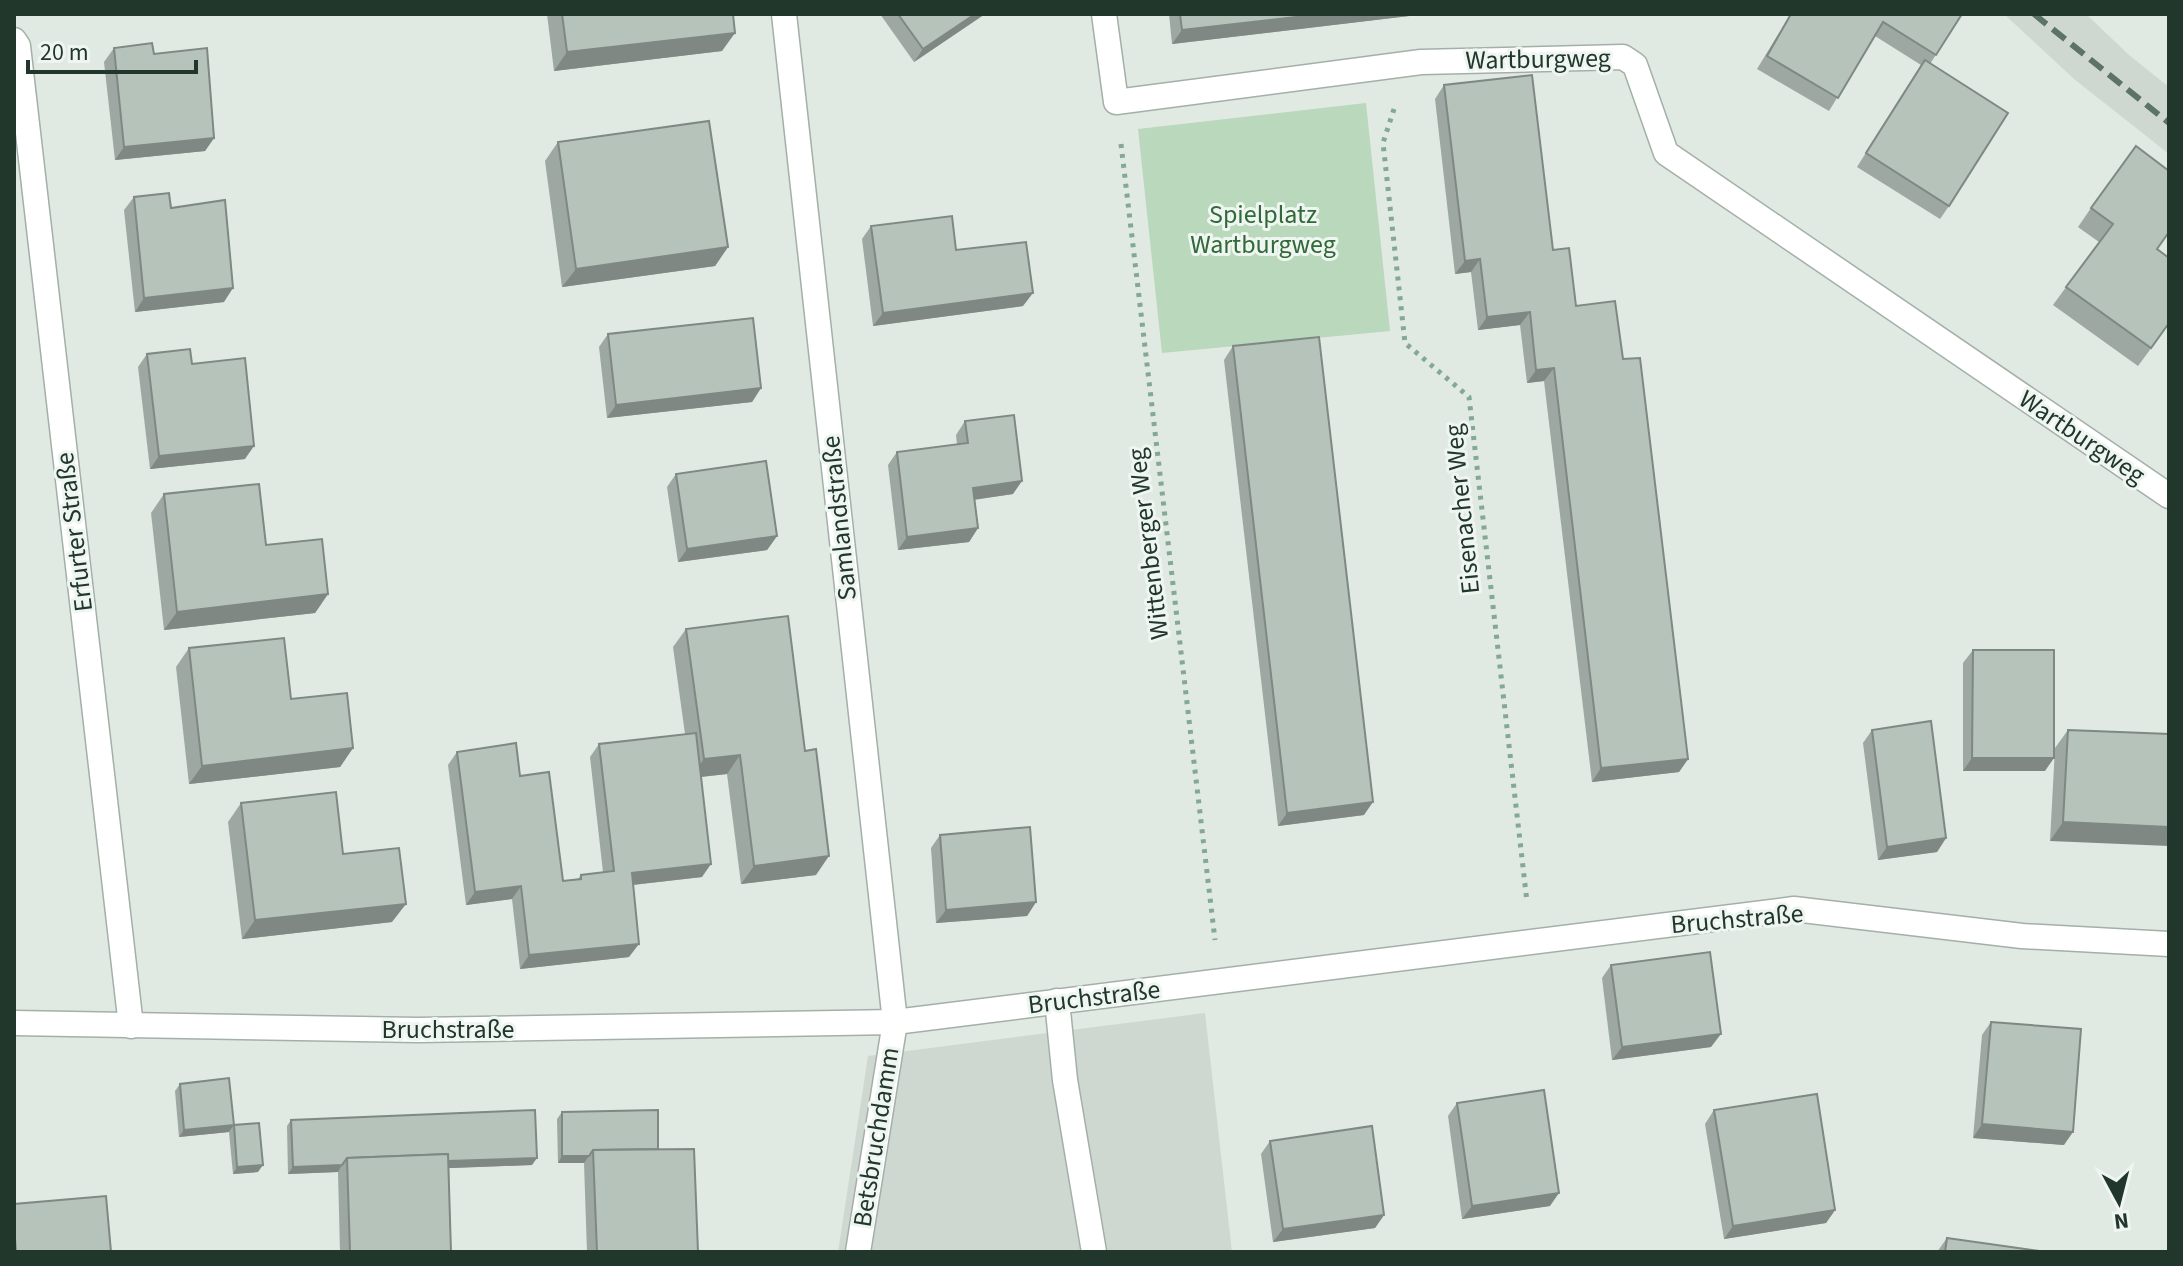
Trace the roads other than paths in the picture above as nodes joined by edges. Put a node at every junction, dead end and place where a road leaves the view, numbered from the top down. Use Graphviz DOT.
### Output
graph roads {
  1 [pos="784,14"];
  2 [pos="1104,14"];
  3 [pos="14,40"];
  4 [pos="2169,496"];
  5 [pos="2169,944"];
  6 [pos="1057,1001"];
  7 [pos="895,1022"];
  8 [pos="14,1023"];
  9 [pos="131,1026"];
  10 [pos="858,1252"];
  11 [pos="1094,1252"];
  1 -- 7 [label="street, Samlandstraße"];
  2 -- 4 [label="street, Wartburgweg"];
  3 -- 9 [label="street, Erfurter Straße"];
  5 -- 6 [label="street, Bruchstraße"];
  6 -- 7 [label="street, Bruchstraße"];
  6 -- 11 [label="street"];
  7 -- 9 [label="street, Bruchstraße"];
  7 -- 10 [label="street, Betsbruchdamm"];
  8 -- 9 [label="street, Bruchstraße"];
}
